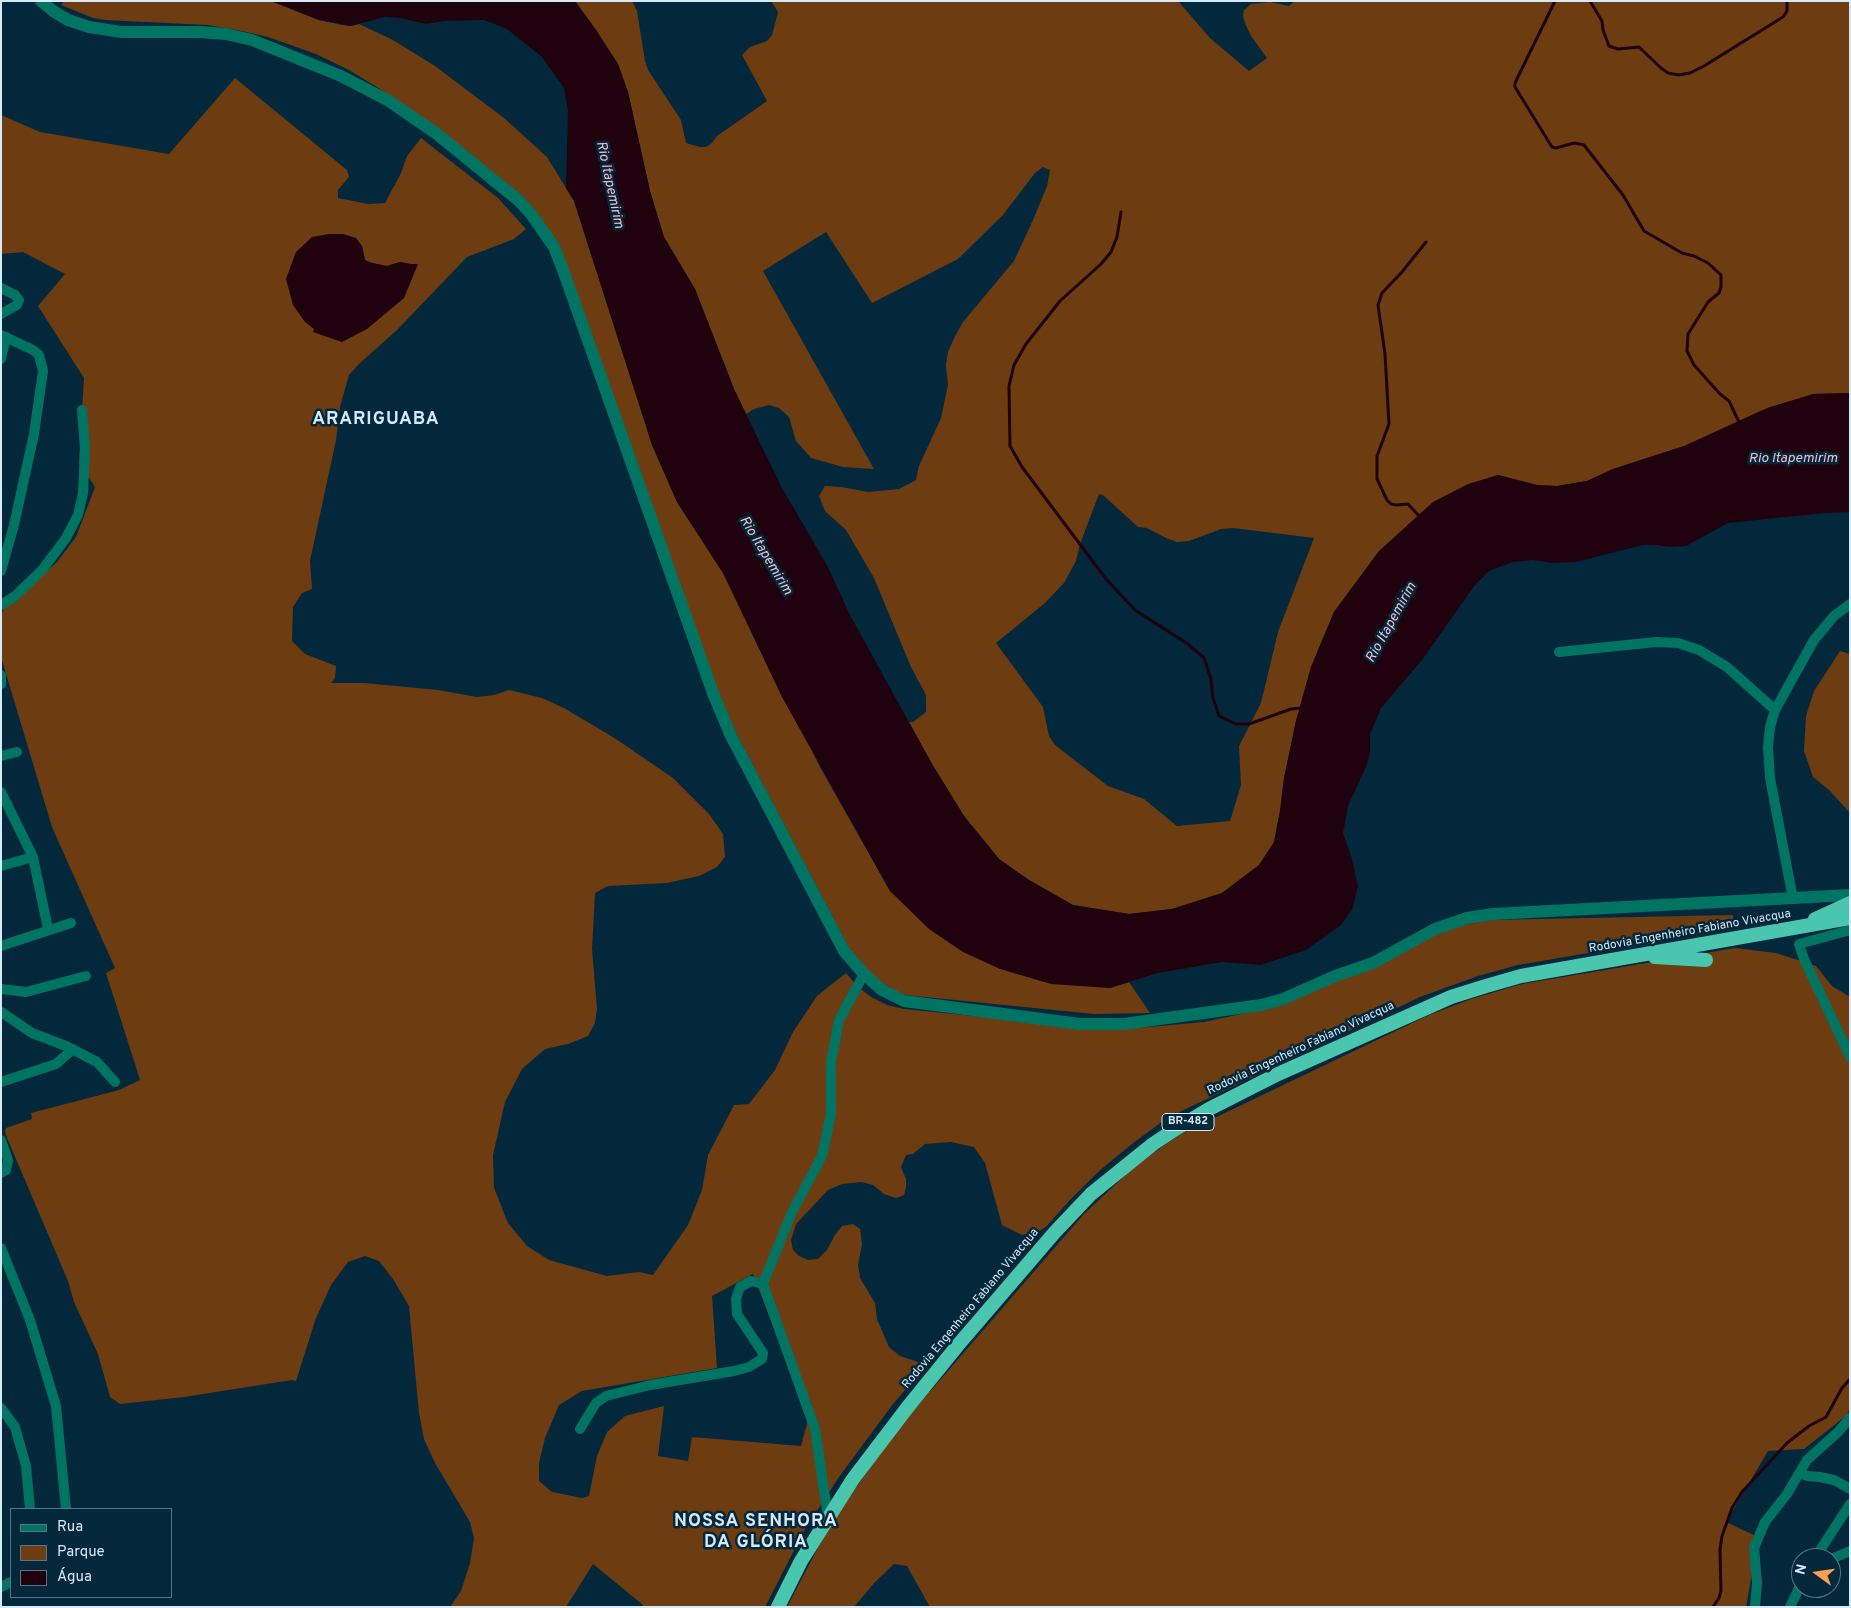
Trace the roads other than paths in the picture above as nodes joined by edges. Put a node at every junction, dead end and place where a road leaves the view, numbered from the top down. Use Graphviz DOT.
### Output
graph roads {
  1 [pos="41,1"];
  2 [pos="1,288"];
  3 [pos="1,314"];
  4 [pos="4,336"];
  5 [pos="1,359"];
  6 [pos="82,410"];
  7 [pos="1,571"];
  8 [pos="1850,604"];
  9 [pos="1,605"];
  10 [pos="1559,652"];
  11 [pos="1,675"];
  12 [pos="1,684"];
  13 [pos="1775,710"];
  14 [pos="16,752"];
  15 [pos="1,756"];
  16 [pos="2,792"];
  17 [pos="33,857"];
  18 [pos="1,866"];
  19 [pos="1849,897"];
  20 [pos="1793,899"];
  21 [pos="1850,918"];
  22 [pos="71,923"];
  23 [pos="1794,928"];
  24 [pos="1850,928"];
  25 [pos="48,929"];
  26 [pos="1,946"];
  27 [pos="1636,955"];
  28 [pos="1706,960"];
  29 [pos="864,974"];
  30 [pos="86,976"];
  31 [pos="1,989"];
  32 [pos="1,1012"];
  33 [pos="73,1049"];
  34 [pos="1850,1057"];
  35 [pos="1,1082"];
  36 [pos="115,1082"];
  37 [pos="1,1140"];
  38 [pos="1,1173"];
  39 [pos="1,1248"];
  40 [pos="763,1284"];
  41 [pos="1,1408"];
  42 [pos="1850,1418"];
  43 [pos="580,1429"];
  44 [pos="1799,1473"];
  45 [pos="1850,1489"];
  46 [pos="1850,1504"];
  47 [pos="30,1508"];
  48 [pos="66,1508"];
  49 [pos="828,1517"];
  50 [pos="1822,1548"];
  51 [pos="778,1607"];
  52 [pos="1755,1607"];
  1 -- 29 [label="street"];
  2 -- 3 [label="street"];
  4 -- 5 [label="street"];
  4 -- 7 [label="street"];
  6 -- 9 [label="street"];
  8 -- 13 [label="street"];
  10 -- 13 [label="street"];
  11 -- 12 [label="street"];
  13 -- 20 [label="street"];
  14 -- 15 [label="street"];
  16 -- 17 [label="street"];
  17 -- 18 [label="street"];
  17 -- 25 [label="street"];
  19 -- 20 [label="street"];
  19 -- 23 [label="highway"];
  20 -- 29 [label="street"];
  21 -- 23 [label="highway, Rodovia Engenheiro Fabiano Vivacqua / BR-482"];
  22 -- 25 [label="street"];
  23 -- 24 [label="highway"];
  23 -- 27 [label="highway, Rodovia Engenheiro Fabiano Vivacqua / BR-482"];
  24 -- 34 [label="street"];
  25 -- 26 [label="street"];
  27 -- 28 [label="highway"];
  27 -- 49 [label="highway, Rodovia Engenheiro Fabiano Vivacqua / BR-482"];
  29 -- 40 [label="street"];
  30 -- 31 [label="street"];
  32 -- 33 [label="street"];
  33 -- 35 [label="street"];
  33 -- 36 [label="street"];
  37 -- 38 [label="street"];
  39 -- 48 [label="street"];
  40 -- 43 [label="street"];
  40 -- 49 [label="street"];
  41 -- 47 [label="street"];
  42 -- 44 [label="street"];
  44 -- 45 [label="street"];
  44 -- 52 [label="street"];
  46 -- 50 [label="street"];
  49 -- 51 [label="highway, Rodovia Engenheiro Fabiano Vivacqua / BR-482"];
}
